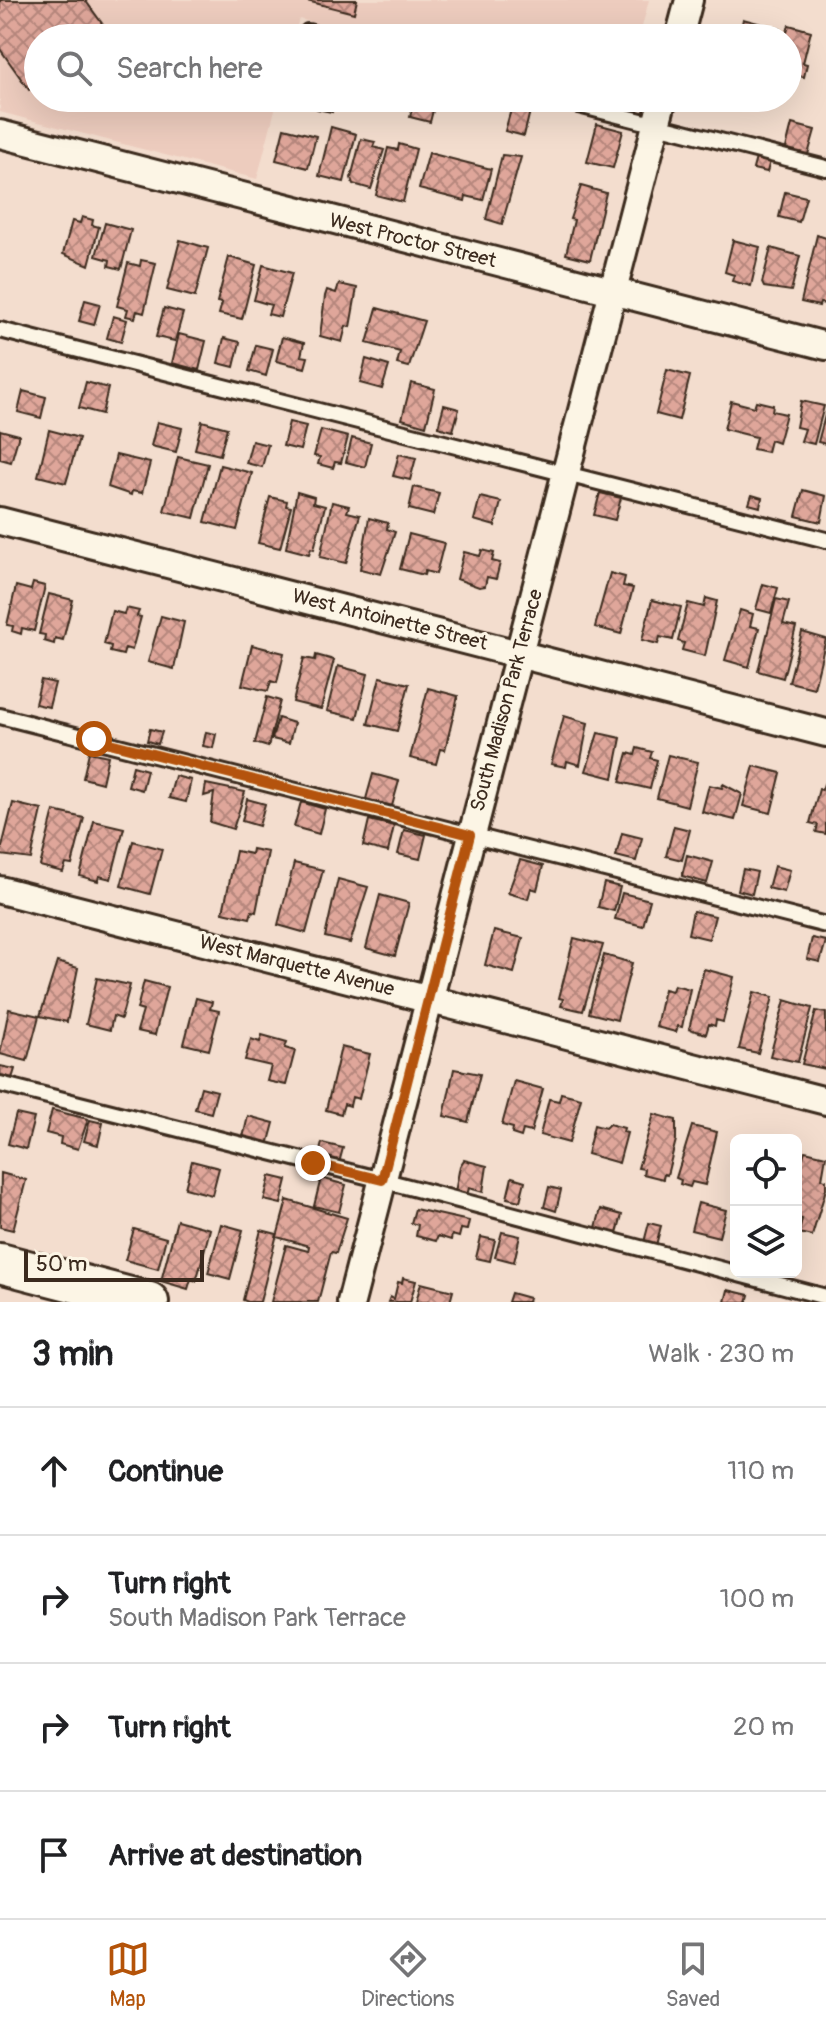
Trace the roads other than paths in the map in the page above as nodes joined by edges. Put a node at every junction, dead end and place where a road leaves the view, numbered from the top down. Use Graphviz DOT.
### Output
graph roads {
  1 [pos="689,0"];
  2 [pos="683,24"];
  3 [pos="605,112"];
  4 [pos="659,112"];
  5 [pos="656,125"];
  6 [pos="0,134"];
  7 [pos="826,168"];
  8 [pos="611,290"];
  9 [pos="0,330"];
  10 [pos="826,346"];
  11 [pos="565,473"];
  12 [pos="0,521"];
  13 [pos="826,540"];
  14 [pos="519,652"];
  15 [pos="0,716"];
  16 [pos="826,733"];
  17 [pos="470,835"];
  18 [pos="0,890"];
  19 [pos="826,925"];
  20 [pos="427,997"];
  21 [pos="0,1084"];
  22 [pos="826,1101"];
  23 [pos="382,1180"];
  24 [pos="0,1263"];
  25 [pos="826,1297"];
  26 [pos="149,1302"];
  27 [pos="351,1302"];
  1 -- 2 [label="street"];
  3 -- 5 [label="lane"];
  4 -- 5 [label="street, South Madison Park Terrace"];
  5 -- 7 [label="lane"];
  5 -- 8 [label="street, South Madison Park Terrace"];
  6 -- 8 [label="street, West Proctor Street"];
  8 -- 10 [label="street, West Proctor Street"];
  8 -- 11 [label="street, South Madison Park Terrace"];
  9 -- 11 [label="lane"];
  11 -- 13 [label="lane"];
  11 -- 14 [label="street, South Madison Park Terrace"];
  12 -- 14 [label="street, West Antoinette Street"];
  14 -- 16 [label="street, West Antoinette Street"];
  14 -- 17 [label="street, South Madison Park Terrace"];
  15 -- 17 [label="lane"];
  17 -- 19 [label="lane"];
  17 -- 20 [label="street, South Madison Park Terrace"];
  18 -- 20 [label="street, West Marquette Avenue"];
  20 -- 22 [label="street, West Marquette Avenue"];
  20 -- 23 [label="street, South Madison Park Terrace"];
  21 -- 23 [label="lane"];
  23 -- 25 [label="lane"];
  23 -- 27 [label="street, South Madison Park Terrace"];
  24 -- 26 [label="main road"];
}
